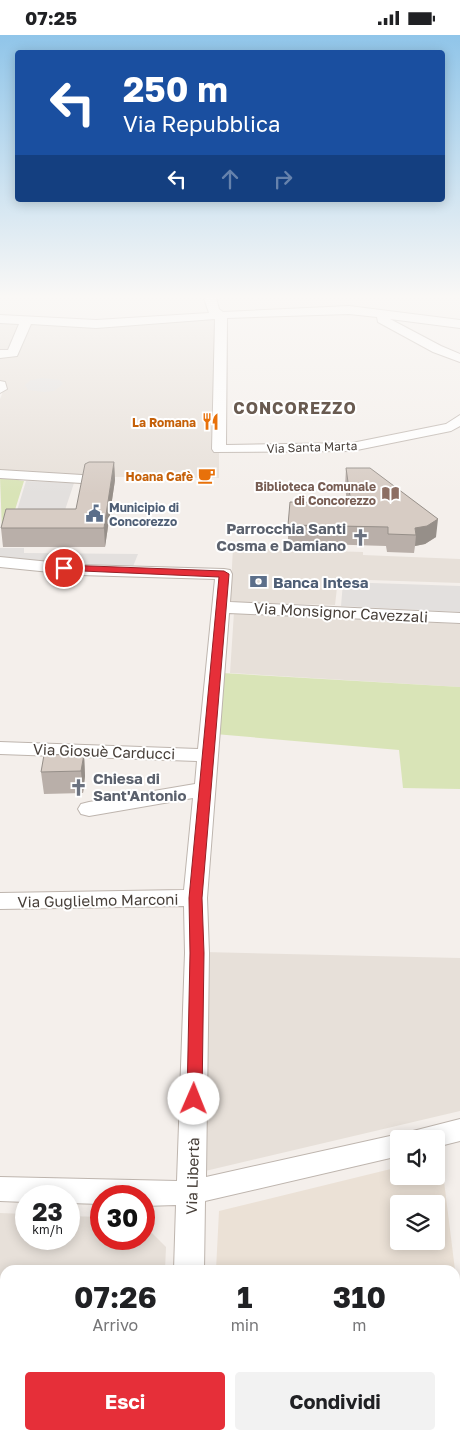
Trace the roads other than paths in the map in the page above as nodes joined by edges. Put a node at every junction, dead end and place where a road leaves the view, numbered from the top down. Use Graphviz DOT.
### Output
graph roads {
  1 [pos="221,364"];
  2 [pos="0,385"];
  3 [pos="0,389"];
  4 [pos="460,419"];
  5 [pos="0,473"];
  6 [pos="82,479"];
  7 [pos="0,562"];
  8 [pos="223,607"];
  9 [pos="460,618"];
  10 [pos="0,748"];
  11 [pos="208,755"];
  12 [pos="205,789"];
  13 [pos="89,809"];
  14 [pos="195,898"];
  15 [pos="0,901"];
  16 [pos="460,1130"];
  17 [pos="445,1134"];
  18 [pos="390,1147"];
  19 [pos="0,1189"];
  20 [pos="192,1192"];
  21 [pos="189,1265"];
  1 -- 4 [label="street, Via Santa Marta"];
  2 -- 3 [label="street"];
  5 -- 6 [label="street"];
  7 -- 8 [label="street, Via Libertà"];
  8 -- 9 [label="street, Via Monsignor Cavezzali"];
  8 -- 11 [label="street, Via Libertà"];
  10 -- 11 [label="street, Via Giosuè Carducci"];
  11 -- 12 [label="street, Via Libertà"];
  12 -- 13 [label="street"];
  12 -- 14 [label="street, Via Libertà"];
  14 -- 15 [label="street, Via Guglielmo Marconi"];
  14 -- 20 [label="street, Via Libertà"];
  16 -- 17 [label="street"];
  18 -- 20 [label="street"];
  19 -- 20 [label="street"];
  20 -- 21 [label="street, Via Libertà"];
}
